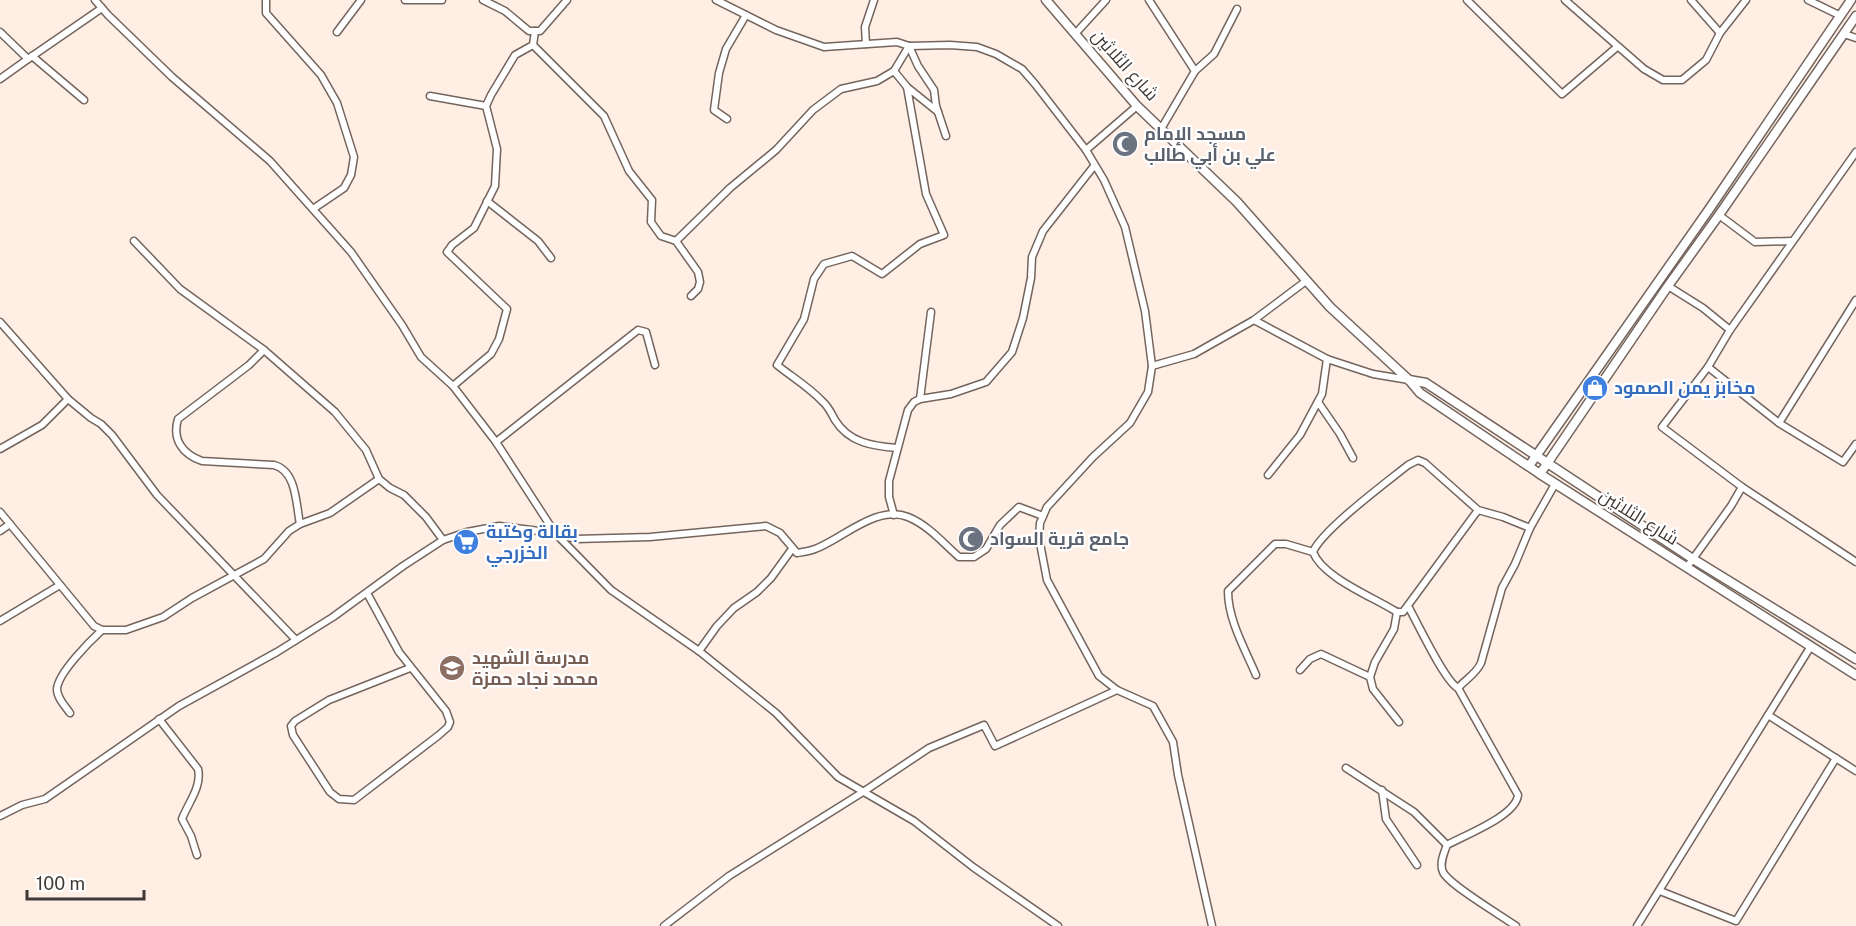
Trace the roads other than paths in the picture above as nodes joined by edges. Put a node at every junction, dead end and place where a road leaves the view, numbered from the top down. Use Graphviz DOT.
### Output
graph roads {
  1 [pos="95,0"];
  2 [pos="266,0"];
  3 [pos="361,0"];
  4 [pos="405,0"];
  5 [pos="442,0"];
  6 [pos="483,0"];
  7 [pos="567,0"];
  8 [pos="716,0"];
  9 [pos="874,0"];
  10 [pos="1046,0"];
  11 [pos="1106,0"];
  12 [pos="1149,0"];
  13 [pos="1467,0"];
  14 [pos="1565,0"];
  15 [pos="1690,0"];
  16 [pos="1746,0"];
  17 [pos="1808,0"];
  18 [pos="1851,0"];
  19 [pos="102,8"];
  20 [pos="1238,9"];
  21 [pos="746,15"];
  22 [pos="1841,16"];
  23 [pos="1856,16"];
  24 [pos="0,32"];
  25 [pos="337,32"];
  26 [pos="536,32"];
  27 [pos="1720,33"];
  28 [pos="1075,34"];
  29 [pos="1844,34"];
  30 [pos="1856,38"];
  31 [pos="866,44"];
  32 [pos="533,45"];
  33 [pos="909,46"];
  34 [pos="1617,47"];
  35 [pos="30,57"];
  36 [pos="894,71"];
  37 [pos="1195,71"];
  38 [pos="0,79"];
  39 [pos="908,87"];
  40 [pos="430,96"];
  41 [pos="84,100"];
  42 [pos="486,106"];
  43 [pos="1137,106"];
  44 [pos="938,112"];
  45 [pos="727,119"];
  46 [pos="1161,129"];
  47 [pos="946,136"];
  48 [pos="1086,150"];
  49 [pos="1856,152"];
  50 [pos="1094,166"];
  51 [pos="487,201"];
  52 [pos="313,209"];
  53 [pos="1719,215"];
  54 [pos="134,241"];
  55 [pos="676,241"];
  56 [pos="1792,241"];
  57 [pos="551,258"];
  58 [pos="1306,281"];
  59 [pos="1668,286"];
  60 [pos="690,296"];
  61 [pos="1856,300"];
  62 [pos="931,312"];
  63 [pos="1254,320"];
  64 [pos="0,322"];
  65 [pos="1730,330"];
  66 [pos="264,350"];
  67 [pos="1327,359"];
  68 [pos="655,365"];
  69 [pos="1152,366"];
  70 [pos="1708,367"];
  71 [pos="1409,380"];
  72 [pos="453,386"];
  73 [pos="68,399"];
  74 [pos="920,399"];
  75 [pos="1318,402"];
  76 [pos="1779,423"];
  77 [pos="496,442"];
  78 [pos="1856,444"];
  79 [pos="897,448"];
  80 [pos="0,449"];
  81 [pos="1536,456"];
  82 [pos="1353,458"];
  83 [pos="1547,463"];
  84 [pos="1529,466"];
  85 [pos="1540,474"];
  86 [pos="1268,476"];
  87 [pos="379,479"];
  88 [pos="1555,483"];
  89 [pos="1742,487"];
  90 [pos="1478,510"];
  91 [pos="0,512"];
  92 [pos="894,515"];
  93 [pos="1043,516"];
  94 [pos="9,524"];
  95 [pos="300,524"];
  96 [pos="1530,528"];
  97 [pos="0,531"];
  98 [pos="555,533"];
  99 [pos="443,540"];
  100 [pos="792,549"];
  101 [pos="1313,552"];
  102 [pos="1693,559"];
  103 [pos="1856,562"];
  104 [pos="1687,567"];
  105 [pos="235,576"];
  106 [pos="60,585"];
  107 [pos="367,592"];
  108 [pos="1408,606"];
  109 [pos="1397,612"];
  110 [pos="0,621"];
  111 [pos="102,630"];
  112 [pos="296,640"];
  113 [pos="1811,646"];
  114 [pos="699,651"];
  115 [pos="1856,659"];
  116 [pos="410,668"];
  117 [pos="1300,670"];
  118 [pos="1256,675"];
  119 [pos="1856,675"];
  120 [pos="1370,677"];
  121 [pos="1458,688"];
  122 [pos="1117,690"];
  123 [pos="70,713"];
  124 [pos="1768,715"];
  125 [pos="159,719"];
  126 [pos="1399,722"];
  127 [pos="1836,758"];
  128 [pos="1346,768"];
  129 [pos="1856,771"];
  130 [pos="1382,790"];
  131 [pos="863,792"];
  132 [pos="0,816"];
  133 [pos="1447,844"];
  134 [pos="197,855"];
  135 [pos="1417,865"];
  136 [pos="1660,891"];
  137 [pos="1735,923"];
  138 [pos="664,926"];
  139 [pos="1058,926"];
  140 [pos="1212,926"];
  141 [pos="1516,926"];
  142 [pos="1637,926"];
  1 -- 19 [label="street"];
  2 -- 52 [label="street"];
  3 -- 25 [label="street"];
  4 -- 5 [label="street"];
  6 -- 26 [label="street"];
  7 -- 26 [label="street"];
  8 -- 21 [label="street"];
  9 -- 31 [label="street"];
  10 -- 28 [label="street, شارع الثلاثين"];
  11 -- 28 [label="street"];
  12 -- 37 [label="street"];
  13 -- 34 [label="street"];
  14 -- 34 [label="street"];
  15 -- 27 [label="street"];
  16 -- 27 [label="street"];
  17 -- 22 [label="street"];
  18 -- 22 [label="street"];
  19 -- 35 [label="street"];
  19 -- 52 [label="street"];
  20 -- 37 [label="street"];
  21 -- 31 [label="street"];
  21 -- 45 [label="street"];
  22 -- 81 [label="street"];
  23 -- 29 [label="street"];
  24 -- 35 [label="street"];
  26 -- 32 [label="street"];
  27 -- 34 [label="street"];
  28 -- 43 [label="street, شارع الثلاثين"];
  29 -- 30 [label="street"];
  29 -- 53 [label="street"];
  31 -- 33 [label="street"];
  32 -- 42 [label="street"];
  32 -- 55 [label="street"];
  33 -- 36 [label="street"];
  33 -- 44 [label="street"];
  33 -- 48 [label="street"];
  35 -- 38 [label="street"];
  35 -- 41 [label="street"];
  36 -- 39 [label="street"];
  36 -- 55 [label="street"];
  37 -- 46 [label="street"];
  39 -- 44 [label="street"];
  39 -- 79 [label="street"];
  40 -- 42 [label="street"];
  42 -- 51 [label="street"];
  43 -- 46 [label="street, شارع الثلاثين"];
  43 -- 48 [label="street"];
  44 -- 47 [label="street"];
  46 -- 58 [label="street, شارع الثلاثين"];
  48 -- 50 [label="street"];
  49 -- 56 [label="street"];
  50 -- 69 [label="street"];
  50 -- 74 [label="street"];
  51 -- 57 [label="street"];
  51 -- 72 [label="street"];
  52 -- 72 [label="street"];
  53 -- 56 [label="street"];
  53 -- 59 [label="street"];
  54 -- 66 [label="street"];
  55 -- 60 [label="street"];
  56 -- 65 [label="street"];
  58 -- 63 [label="street"];
  58 -- 71 [label="street, شارع الثلاثين"];
  59 -- 65 [label="street"];
  59 -- 83 [label="street"];
  61 -- 76 [label="street"];
  62 -- 74 [label="street"];
  63 -- 67 [label="street"];
  63 -- 69 [label="street"];
  64 -- 73 [label="street"];
  65 -- 70 [label="street"];
  66 -- 87 [label="street"];
  66 -- 95 [label="street"];
  67 -- 71 [label="street"];
  67 -- 75 [label="street"];
  68 -- 77 [label="street"];
  69 -- 93 [label="street"];
  70 -- 76 [label="street"];
  70 -- 89 [label="street"];
  71 -- 81 [label="street, شارع الثلاثين"];
  71 -- 84 [label="street, شارع الثلاثين"];
  72 -- 77 [label="street"];
  73 -- 80 [label="street"];
  73 -- 105 [label="street"];
  74 -- 79 [label="street"];
  75 -- 82 [label="street"];
  75 -- 86 [label="street"];
  76 -- 78 [label="street"];
  77 -- 98 [label="street"];
  79 -- 92 [label="street"];
  81 -- 83 [label="street, شارع الثلاثين"];
  81 -- 84 [label="street"];
  83 -- 85 [label="street"];
  83 -- 102 [label="street, شارع الثلاثين"];
  84 -- 85 [label="street, شارع الثلاثين"];
  85 -- 88 [label="street, شارع الثلاثين"];
  87 -- 95 [label="street"];
  87 -- 99 [label="street"];
  88 -- 96 [label="street"];
  88 -- 104 [label="street, شارع الثلاثين"];
  89 -- 102 [label="street"];
  89 -- 103 [label="street"];
  90 -- 96 [label="street"];
  90 -- 101 [label="street"];
  90 -- 108 [label="street"];
  91 -- 94 [label="street"];
  92 -- 93 [label="street"];
  92 -- 100 [label="street"];
  93 -- 122 [label="street"];
  94 -- 97 [label="street"];
  94 -- 106 [label="street"];
  95 -- 105 [label="street"];
  96 -- 121 [label="street"];
  98 -- 99 [label="street"];
  98 -- 100 [label="street"];
  98 -- 114 [label="street"];
  99 -- 107 [label="street"];
  100 -- 114 [label="street"];
  101 -- 109 [label="street"];
  101 -- 118 [label="street"];
  102 -- 104 [label="street"];
  102 -- 115 [label="street, شارع الثلاثين"];
  104 -- 113 [label="street, شارع الثلاثين"];
  105 -- 111 [label="street"];
  105 -- 112 [label="street"];
  106 -- 110 [label="street"];
  106 -- 111 [label="street"];
  107 -- 112 [label="street"];
  107 -- 116 [label="street"];
  108 -- 109 [label="street"];
  108 -- 121 [label="street"];
  109 -- 120 [label="street"];
  111 -- 123 [label="street"];
  112 -- 125 [label="street"];
  113 -- 119 [label="street, شارع الثلاثين"];
  113 -- 124 [label="street"];
  114 -- 131 [label="street"];
  116 -- 116 [label="street"];
  117 -- 120 [label="street"];
  120 -- 126 [label="street"];
  121 -- 133 [label="street"];
  122 -- 131 [label="street"];
  122 -- 140 [label="street"];
  124 -- 127 [label="street"];
  124 -- 136 [label="street"];
  125 -- 132 [label="street"];
  125 -- 134 [label="street"];
  127 -- 129 [label="street"];
  127 -- 137 [label="street"];
  128 -- 130 [label="street"];
  130 -- 133 [label="street"];
  130 -- 135 [label="street"];
  131 -- 138 [label="street"];
  131 -- 139 [label="street"];
  133 -- 141 [label="street"];
  136 -- 137 [label="street"];
  136 -- 142 [label="street"];
}
